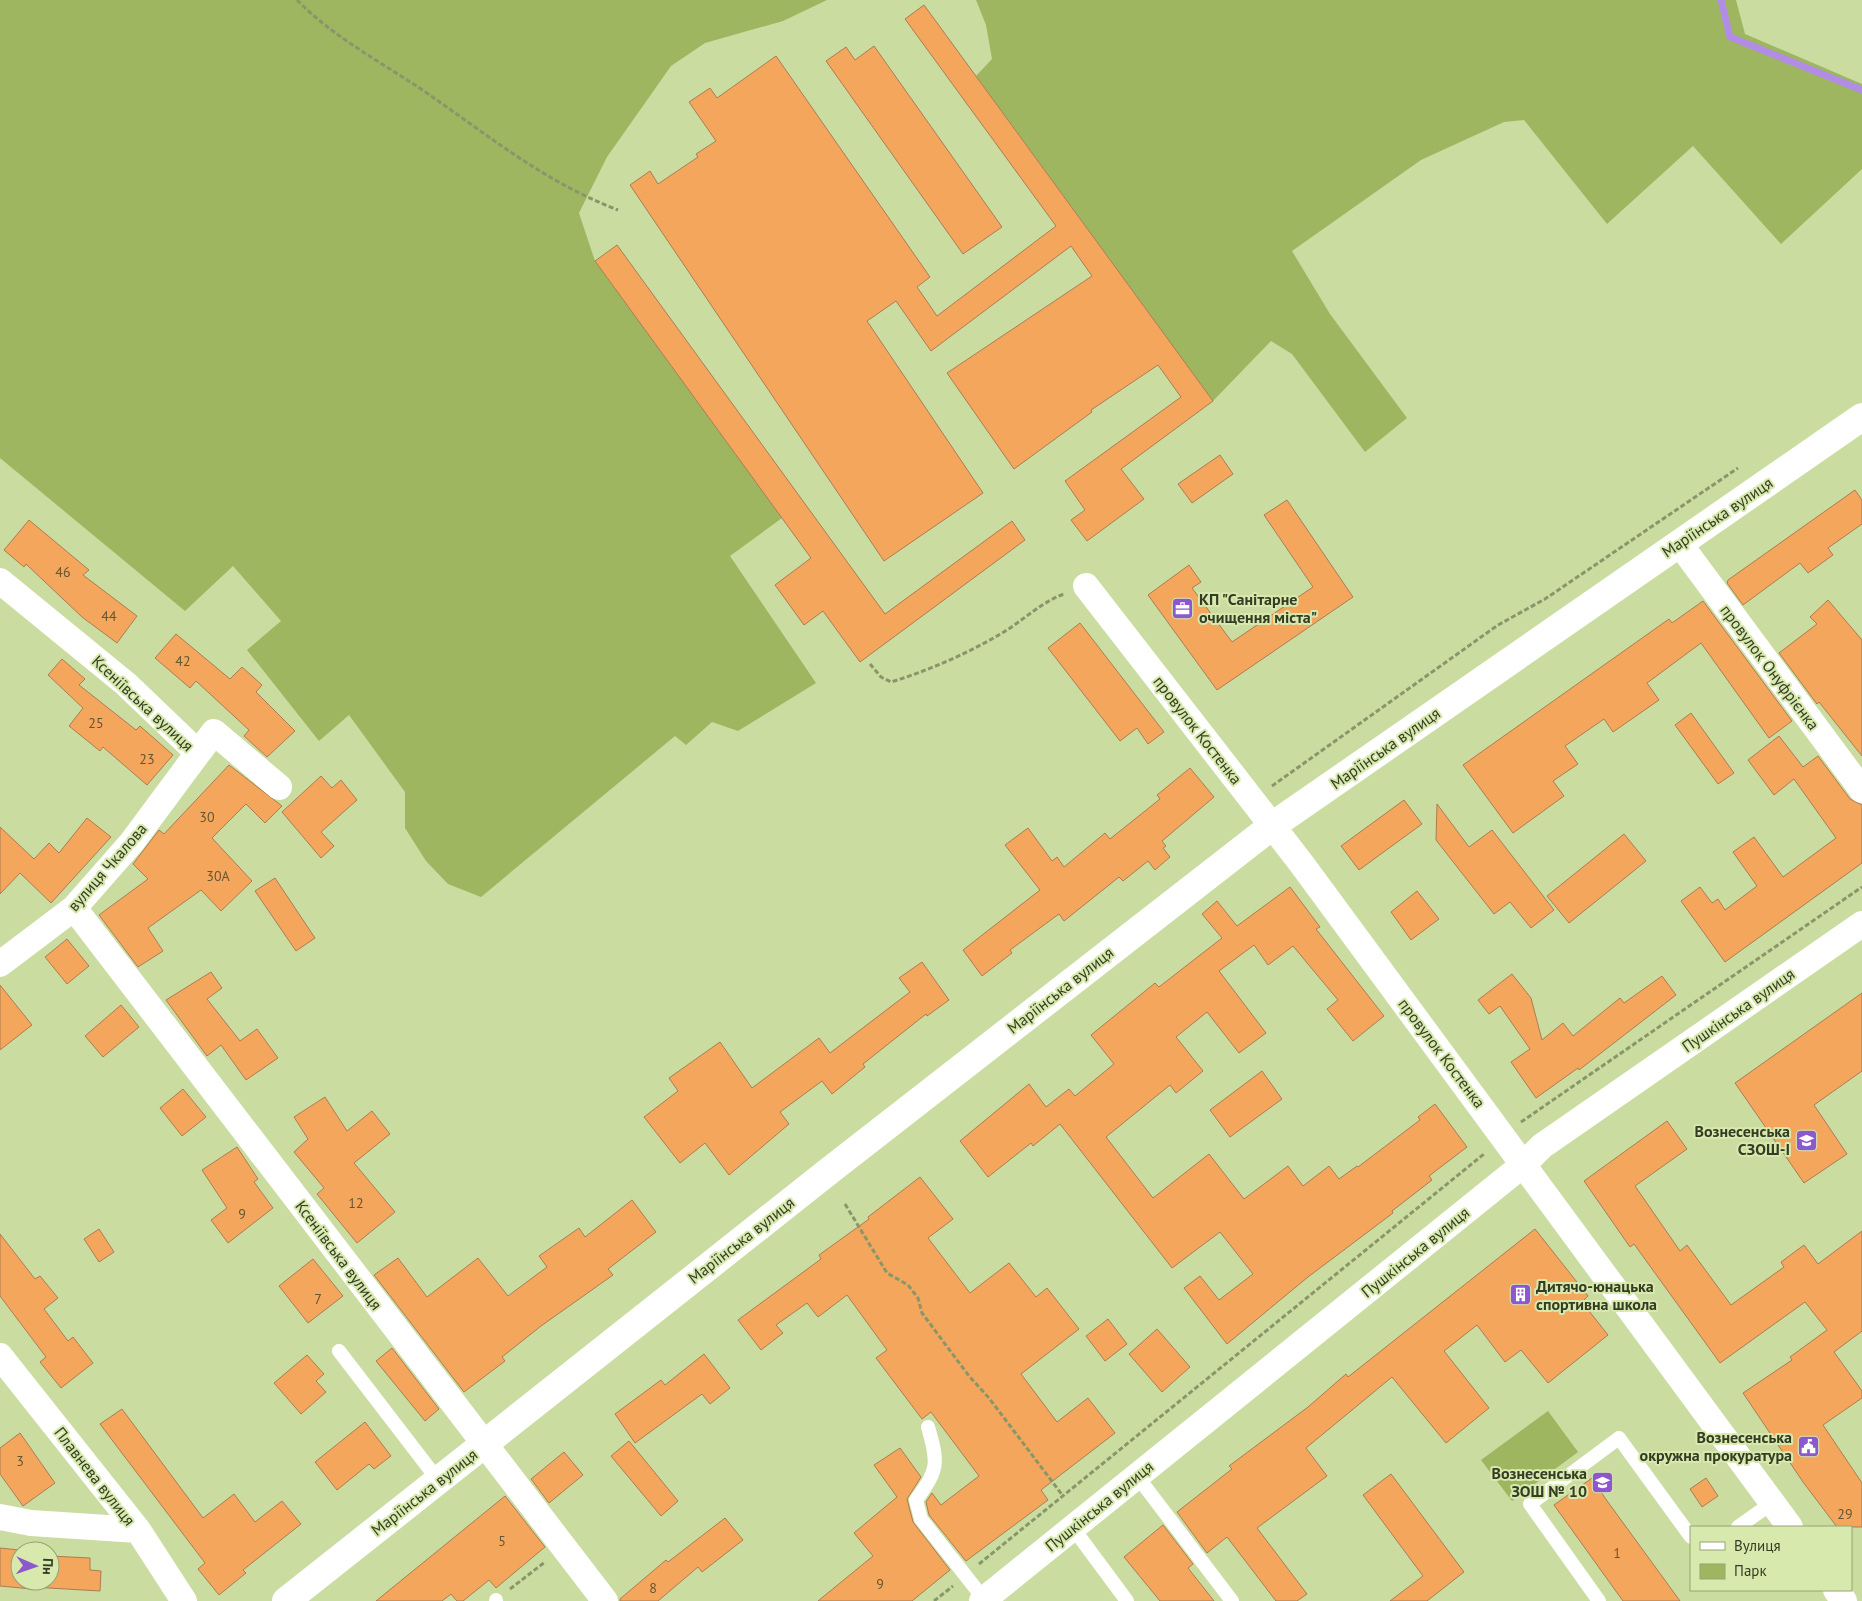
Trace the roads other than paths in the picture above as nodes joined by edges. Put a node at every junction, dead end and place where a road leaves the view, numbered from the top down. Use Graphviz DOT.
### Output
graph roads {
  1 [pos="1862,418"];
  2 [pos="1679,543"];
  3 [pos="0,581"];
  4 [pos="1078,589"];
  5 [pos="198,753"];
  6 [pos="279,787"];
  7 [pos="1862,790"];
  8 [pos="1272,826"];
  9 [pos="74,908"];
  10 [pos="1862,924"];
  11 [pos="0,964"];
  12 [pos="1524,1164"];
  13 [pos="338,1351"];
  14 [pos="0,1356"];
  15 [pos="928,1428"];
  16 [pos="484,1444"];
  17 [pos="1137,1476"];
  18 [pos="438,1480"];
  19 [pos="1772,1503"];
  20 [pos="0,1517"];
  21 [pos="1739,1526"];
  22 [pos="1789,1526"];
  23 [pos="1072,1528"];
  24 [pos="138,1530"];
  25 [pos="1690,1537"];
  26 [pos="983,1600"];
  27 [pos="184,1601"];
  28 [pos="286,1601"];
  29 [pos="605,1601"];
  30 [pos="1127,1601"];
  31 [pos="1232,1601"];
  32 [pos="1599,1601"];
  1 -- 2 [label="main road, Маріїнська вулиця"];
  2 -- 7 [label="street, провулок Онуфрієнка"];
  2 -- 8 [label="main road, Маріїнська вулиця"];
  3 -- 5 [label="street, Ксеніївська вулиця"];
  4 -- 8 [label="street, провулок Костенка"];
  5 -- 6 [label="street, Ксеніївська вулиця"];
  5 -- 9 [label="street, вулиця Чкалова"];
  8 -- 12 [label="street, провулок Костенка"];
  8 -- 16 [label="main road, Маріїнська вулиця"];
  9 -- 11 [label="street, вулиця Чкалова"];
  9 -- 16 [label="street, Ксеніївська вулиця"];
  10 -- 12 [label="street, Пушкінська вулиця"];
  12 -- 17 [label="street, Пушкінська вулиця"];
  12 -- 19 [label="street, провулок Костенка"];
  13 -- 18 [label="lane"];
  14 -- 24 [label="street, Плавнева вулиця"];
  15 -- 26 [label="lane"];
  16 -- 18 [label="main road, Маріїнська вулиця"];
  16 -- 29 [label="street, Ксеніївська вулиця"];
  17 -- 23 [label="street, Пушкінська вулиця"];
  17 -- 31 [label="lane"];
  18 -- 28 [label="main road, Маріїнська вулиця"];
  19 -- 21 [label="lane"];
  19 -- 22 [label="street, провулок Костенка"];
  20 -- 24 [label="street"];
  23 -- 26 [label="street, Пушкінська вулиця"];
  23 -- 30 [label="lane"];
  24 -- 27 [label="street, Плавнева вулиця"];
  25 -- 32 [label="lane"];
}
